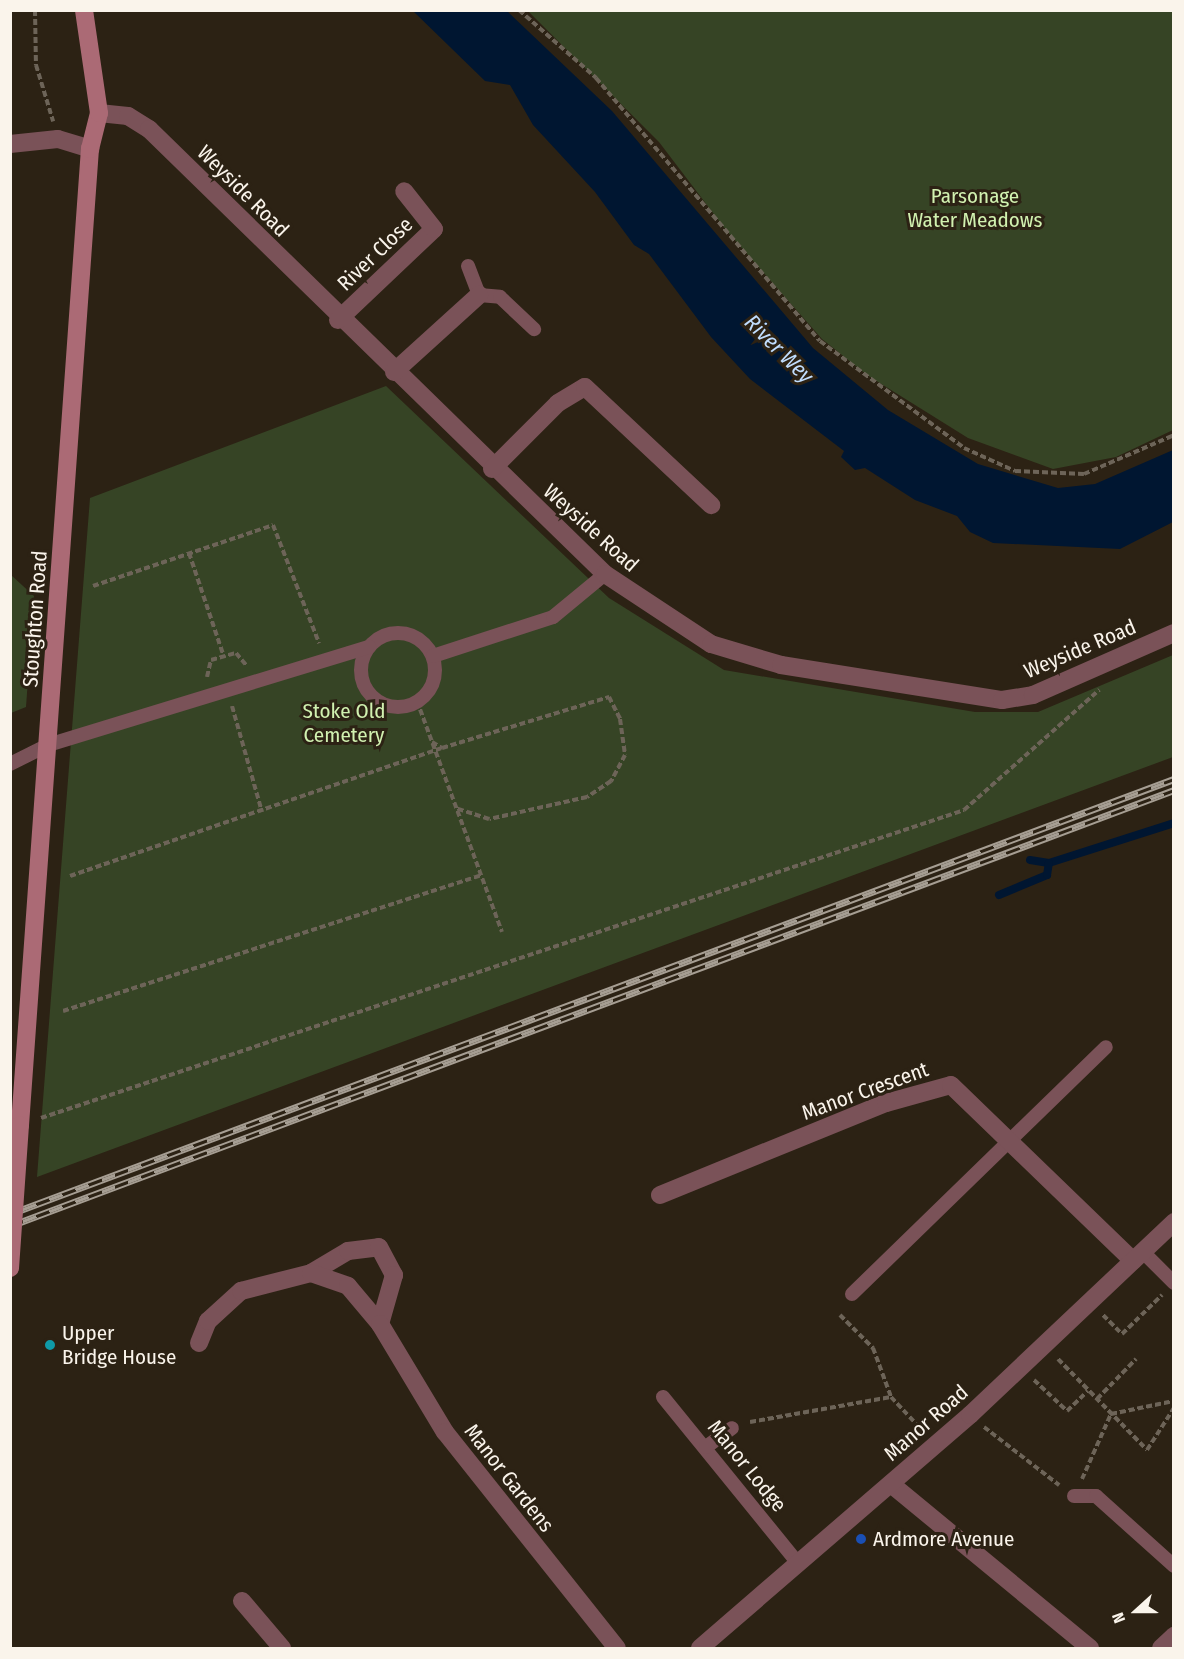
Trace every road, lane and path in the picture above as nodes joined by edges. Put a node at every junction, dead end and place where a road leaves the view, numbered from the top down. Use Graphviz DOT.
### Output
graph roads {
  1 [pos="34,10"];
  2 [pos="84,10"];
  3 [pos="519,10"];
  4 [pos="99,113"];
  5 [pos="58,139"];
  6 [pos="10,144"];
  7 [pos="90,148"];
  8 [pos="404,191"];
  9 [pos="468,266"];
  10 [pos="479,295"];
  11 [pos="338,320"];
  12 [pos="534,328"];
  13 [pos="394,372"];
  14 [pos="1173,435"];
  15 [pos="492,469"];
  16 [pos="711,506"];
  17 [pos="189,553"];
  18 [pos="604,574"];
  19 [pos="93,586"];
  20 [pos="1173,633"];
  21 [pos="369,647"];
  22 [pos="433,656"];
  23 [pos="224,657"];
  24 [pos="324,657"];
  25 [pos="251,680"];
  26 [pos="1101,687"];
  27 [pos="227,688"];
  28 [pos="212,692"];
  29 [pos="417,702"];
  30 [pos="432,742"];
  31 [pos="48,745"];
  32 [pos="442,748"];
  33 [pos="435,750"];
  34 [pos="10,764"];
  35 [pos="456,808"];
  36 [pos="262,812"];
  37 [pos="481,875"];
  38 [pos="70,876"];
  39 [pos="502,932"];
  40 [pos="63,1011"];
  41 [pos="1106,1047"];
  42 [pos="20,1125"];
  43 [pos="1012,1141"];
  44 [pos="660,1195"];
  45 [pos="1173,1222"];
  46 [pos="1138,1257"];
  47 [pos="10,1268"];
  48 [pos="311,1274"];
  49 [pos="1169,1288"];
  50 [pos="852,1294"];
  51 [pos="1090,1302"];
  52 [pos="840,1315"];
  53 [pos="380,1324"];
  54 [pos="199,1343"];
  55 [pos="1044,1345"];
  56 [pos="1136,1359"];
  57 [pos="1021,1367"];
  58 [pos="1088,1390"];
  59 [pos="663,1397"];
  60 [pos="891,1397"];
  61 [pos="1097,1399"];
  62 [pos="1173,1401"];
  63 [pos="1173,1408"];
  64 [pos="1111,1414"];
  65 [pos="970,1415"];
  66 [pos="732,1428"];
  67 [pos="936,1444"];
  68 [pos="706,1447"];
  69 [pos="891,1484"];
  70 [pos="1074,1496"];
  71 [pos="797,1562"];
  72 [pos="1173,1566"];
  73 [pos="242,1601"];
  74 [pos="1173,1636"];
  75 [pos="282,1648"];
  76 [pos="617,1648"];
  77 [pos="700,1648"];
  78 [pos="1090,1648"];
  79 [pos="1161,1648"];
  1 -- 5 [label="path"];
  2 -- 4 [label="street, Stoughton Road"];
  3 -- 14 [label="path"];
  4 -- 7 [label="street, Stoughton Road"];
  4 -- 11 [label="street, Weyside Road"];
  5 -- 6 [label="street"];
  5 -- 7 [label="street"];
  7 -- 31 [label="street, Stoughton Road"];
  8 -- 11 [label="street, River Close"];
  9 -- 10 [label="lane"];
  10 -- 12 [label="lane"];
  10 -- 13 [label="street"];
  11 -- 13 [label="street, Weyside Road"];
  13 -- 15 [label="street, Weyside Road"];
  15 -- 16 [label="street"];
  15 -- 18 [label="street, Weyside Road"];
  17 -- 19 [label="path"];
  17 -- 23 [label="path"];
  17 -- 24 [label="path"];
  18 -- 20 [label="street, Weyside Road"];
  18 -- 22 [label="lane"];
  21 -- 22 [label="lane"];
  21 -- 24 [label="lane"];
  21 -- 29 [label="lane"];
  22 -- 29 [label="lane"];
  23 -- 25 [label="path"];
  23 -- 28 [label="path"];
  24 -- 25 [label="lane"];
  25 -- 27 [label="lane"];
  26 -- 42 [label="path"];
  27 -- 28 [label="lane"];
  27 -- 36 [label="path"];
  28 -- 31 [label="lane"];
  29 -- 30 [label="path"];
  30 -- 32 [label="path"];
  30 -- 33 [label="path"];
  31 -- 34 [label="lane"];
  31 -- 42 [label="street, Stoughton Road"];
  32 -- 33 [label="path"];
  32 -- 35 [label="path"];
  33 -- 35 [label="path"];
  33 -- 36 [label="path"];
  35 -- 37 [label="path"];
  36 -- 38 [label="path"];
  37 -- 39 [label="path"];
  37 -- 40 [label="path"];
  41 -- 43 [label="lane"];
  42 -- 47 [label="street, Stoughton Road, bridge"];
  43 -- 44 [label="street, Manor Crescent"];
  43 -- 46 [label="street, Manor Crescent"];
  43 -- 50 [label="lane"];
  45 -- 46 [label="street, Manor Road"];
  46 -- 49 [label="lane"];
  46 -- 51 [label="street, Manor Road"];
  48 -- 53 [label="street, Manor Gardens"];
  48 -- 53 [label="street"];
  48 -- 54 [label="street"];
  49 -- 51 [label="path"];
  51 -- 55 [label="street, Manor Road"];
  52 -- 60 [label="path"];
  53 -- 76 [label="street, Manor Gardens"];
  55 -- 57 [label="street, Manor Road"];
  55 -- 58 [label="path"];
  56 -- 61 [label="path"];
  57 -- 58 [label="path"];
  57 -- 65 [label="street, Manor Road"];
  58 -- 61 [label="path"];
  59 -- 68 [label="lane, Manor Lodge"];
  60 -- 66 [label="path"];
  60 -- 67 [label="path"];
  61 -- 64 [label="path"];
  62 -- 64 [label="path"];
  63 -- 64 [label="path"];
  64 -- 70 [label="path"];
  65 -- 67 [label="street, Manor Road"];
  65 -- 70 [label="path"];
  66 -- 68 [label="lane"];
  67 -- 69 [label="street, Manor Road"];
  68 -- 71 [label="lane, Manor Lodge"];
  69 -- 71 [label="street, Manor Road"];
  69 -- 78 [label="street"];
  70 -- 72 [label="lane"];
  71 -- 77 [label="street, Manor Road"];
  73 -- 75 [label="street"];
  74 -- 79 [label="street"];
}
